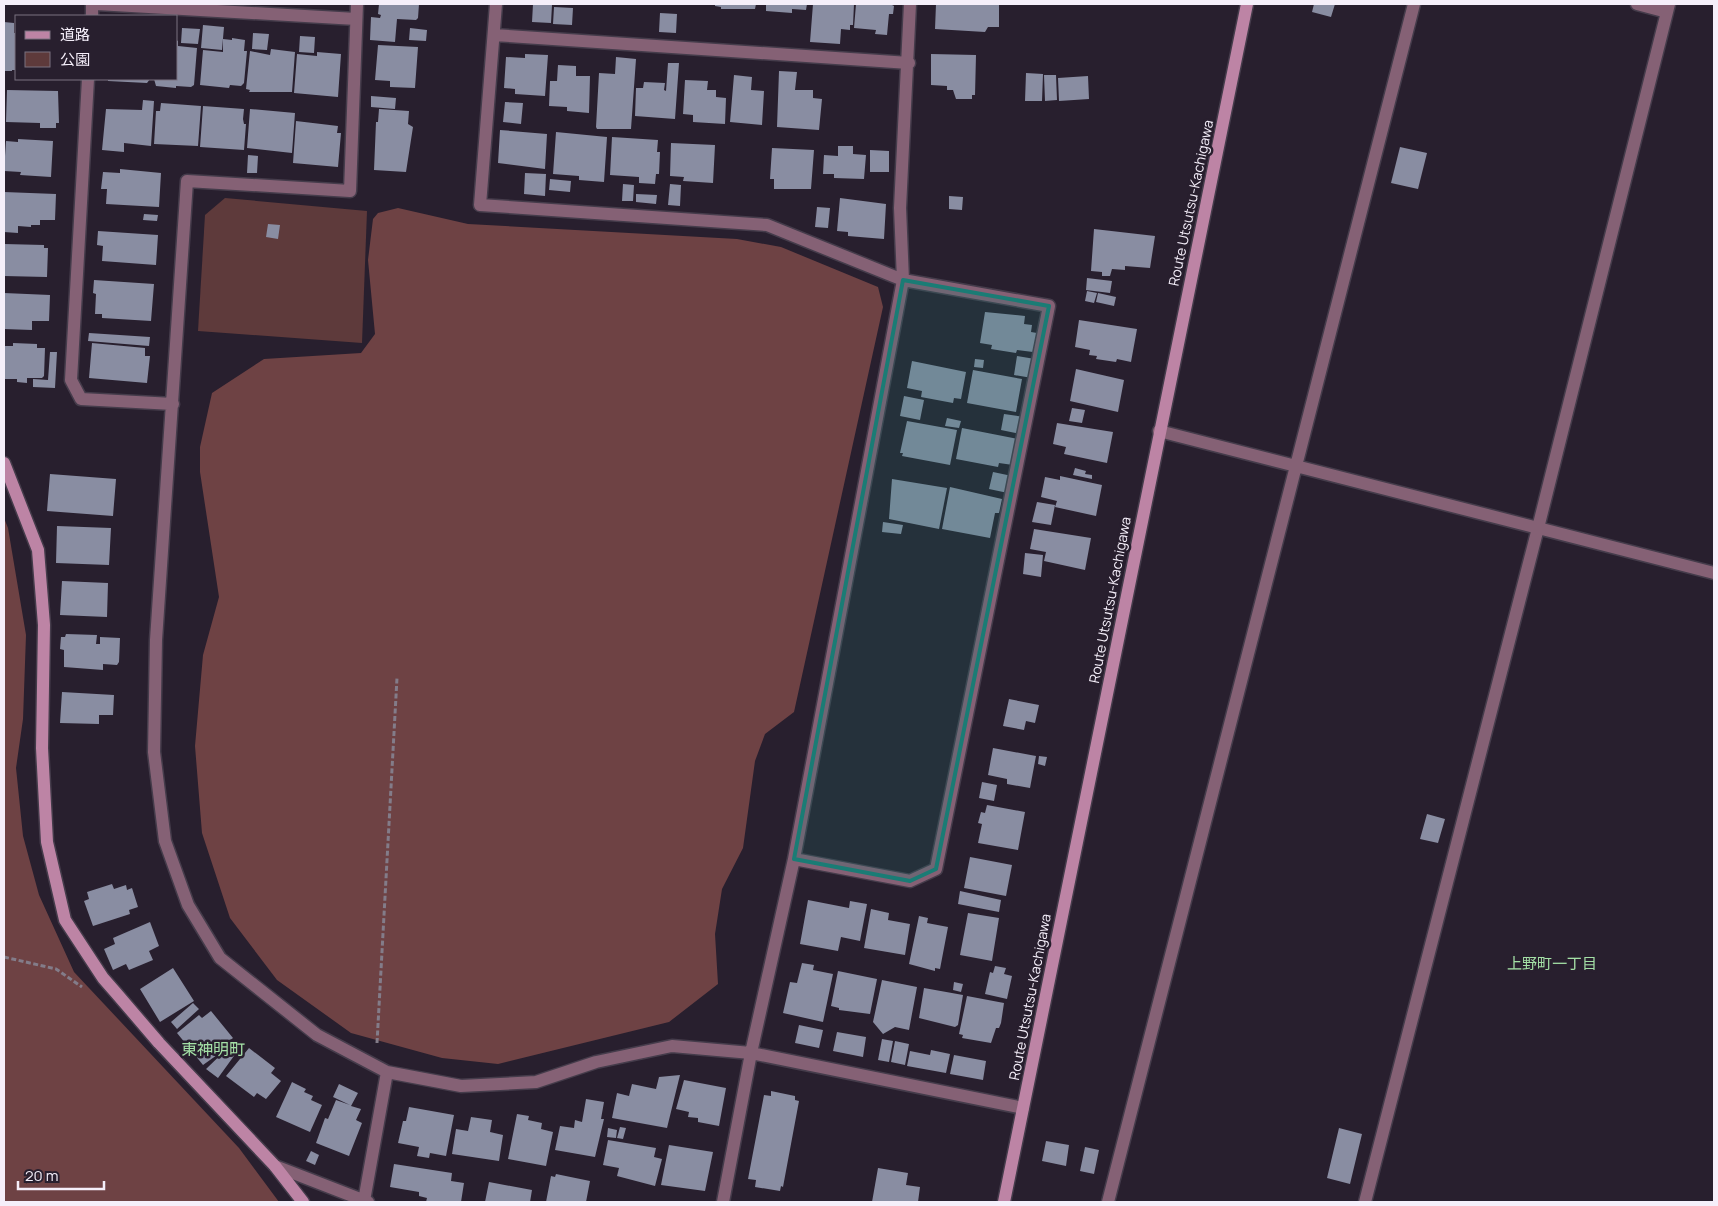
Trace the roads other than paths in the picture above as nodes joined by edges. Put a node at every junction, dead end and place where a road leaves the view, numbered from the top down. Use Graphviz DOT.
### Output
graph roads {
  1 [pos="96,4"];
  2 [pos="358,4"];
  3 [pos="496,4"];
  4 [pos="910,4"];
  5 [pos="1247,4"];
  6 [pos="1414,4"];
  7 [pos="1637,4"];
  8 [pos="1668,8"];
  9 [pos="356,19"];
  10 [pos="494,35"];
  11 [pos="909,63"];
  12 [pos="88,80"];
  13 [pos="903,280"];
  14 [pos="173,404"];
  15 [pos="1160,431"];
  16 [pos="4,463"];
  17 [pos="1296,466"];
  18 [pos="1538,528"];
  19 [pos="1714,573"];
  20 [pos="794,860"];
  21 [pos="751,1053"];
  22 [pos="381,1069"];
  23 [pos="1023,1108"];
  24 [pos="275,1166"];
  25 [pos="303,1202"];
  26 [pos="366,1202"];
  27 [pos="723,1202"];
  28 [pos="1004,1202"];
  29 [pos="1108,1202"];
  30 [pos="1365,1202"];
  1 -- 9 [label="street"];
  2 -- 9 [label="street"];
  3 -- 10 [label="street"];
  4 -- 11 [label="street"];
  5 -- 15 [label="main road, Route Utsutsu-Kachigawa"];
  6 -- 17 [label="street"];
  7 -- 8 [label="street"];
  8 -- 18 [label="street"];
  9 -- 14 [label="street"];
  10 -- 11 [label="street"];
  10 -- 13 [label="street"];
  11 -- 13 [label="street"];
  12 -- 14 [label="street"];
  13 -- 20 [label="street"];
  13 -- 20 [label="street"];
  14 -- 22 [label="street"];
  15 -- 17 [label="street"];
  15 -- 23 [label="main road, Route Utsutsu-Kachigawa"];
  16 -- 24 [label="main road"];
  17 -- 18 [label="street"];
  17 -- 29 [label="street"];
  18 -- 19 [label="street"];
  18 -- 30 [label="street"];
  20 -- 21 [label="street"];
  21 -- 22 [label="street"];
  21 -- 23 [label="street"];
  21 -- 27 [label="street"];
  22 -- 26 [label="street"];
  23 -- 28 [label="main road, Route Utsutsu-Kachigawa"];
  24 -- 25 [label="main road"];
  24 -- 26 [label="street"];
}
